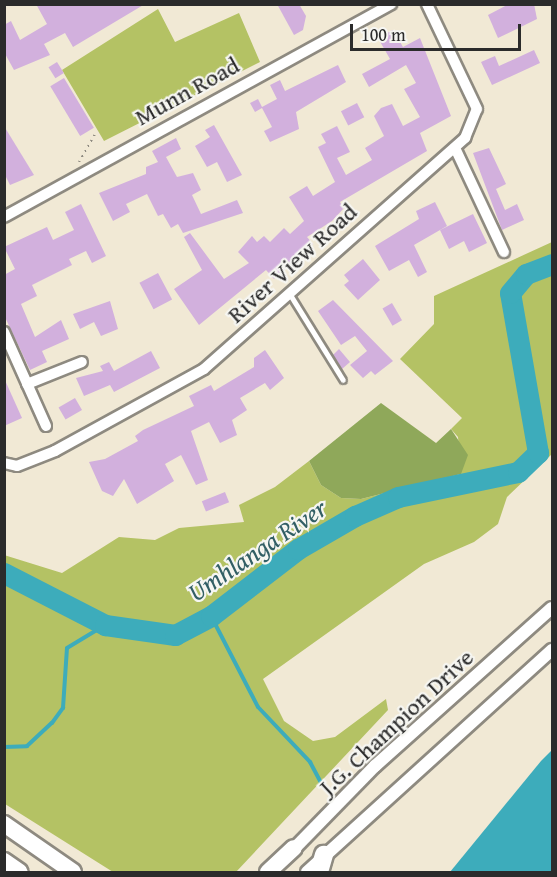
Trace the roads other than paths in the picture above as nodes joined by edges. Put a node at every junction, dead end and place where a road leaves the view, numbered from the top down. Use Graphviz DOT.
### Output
graph roads {
  1 [pos="391,4"];
  2 [pos="427,4"];
  3 [pos="455,148"];
  4 [pos="4,217"];
  5 [pos="504,252"];
  6 [pos="289,293"];
  7 [pos="4,332"];
  8 [pos="82,362"];
  9 [pos="343,380"];
  10 [pos="27,384"];
  11 [pos="46,426"];
  12 [pos="4,464"];
  13 [pos="552,600"];
  14 [pos="552,608"];
  15 [pos="539,620"];
  16 [pos="552,650"];
  17 [pos="4,824"];
  18 [pos="294,848"];
  19 [pos="4,861"];
  20 [pos="321,864"];
  21 [pos="20,873"];
  22 [pos="73,873"];
  23 [pos="268,873"];
  24 [pos="274,873"];
  25 [pos="307,873"];
  1 -- 4 [label="street, Munn Road"];
  2 -- 3 [label="street, River View Road"];
  3 -- 5 [label="street"];
  3 -- 6 [label="street, River View Road"];
  6 -- 9 [label="lane"];
  6 -- 12 [label="street, River View Road"];
  7 -- 10 [label="street"];
  8 -- 10 [label="street"];
  10 -- 11 [label="street"];
  13 -- 15 [label="street"];
  14 -- 15 [label="street, J.G. Champion Drive"];
  15 -- 18 [label="street, J.G. Champion Drive"];
  16 -- 20 [label="street, J.G. Champion Drive"];
  17 -- 22 [label="main road"];
  18 -- 23 [label="main road"];
  18 -- 24 [label="street, J.G. Champion Drive"];
  19 -- 21 [label="main road"];
  20 -- 25 [label="street, J.G. Champion Drive"];
}
